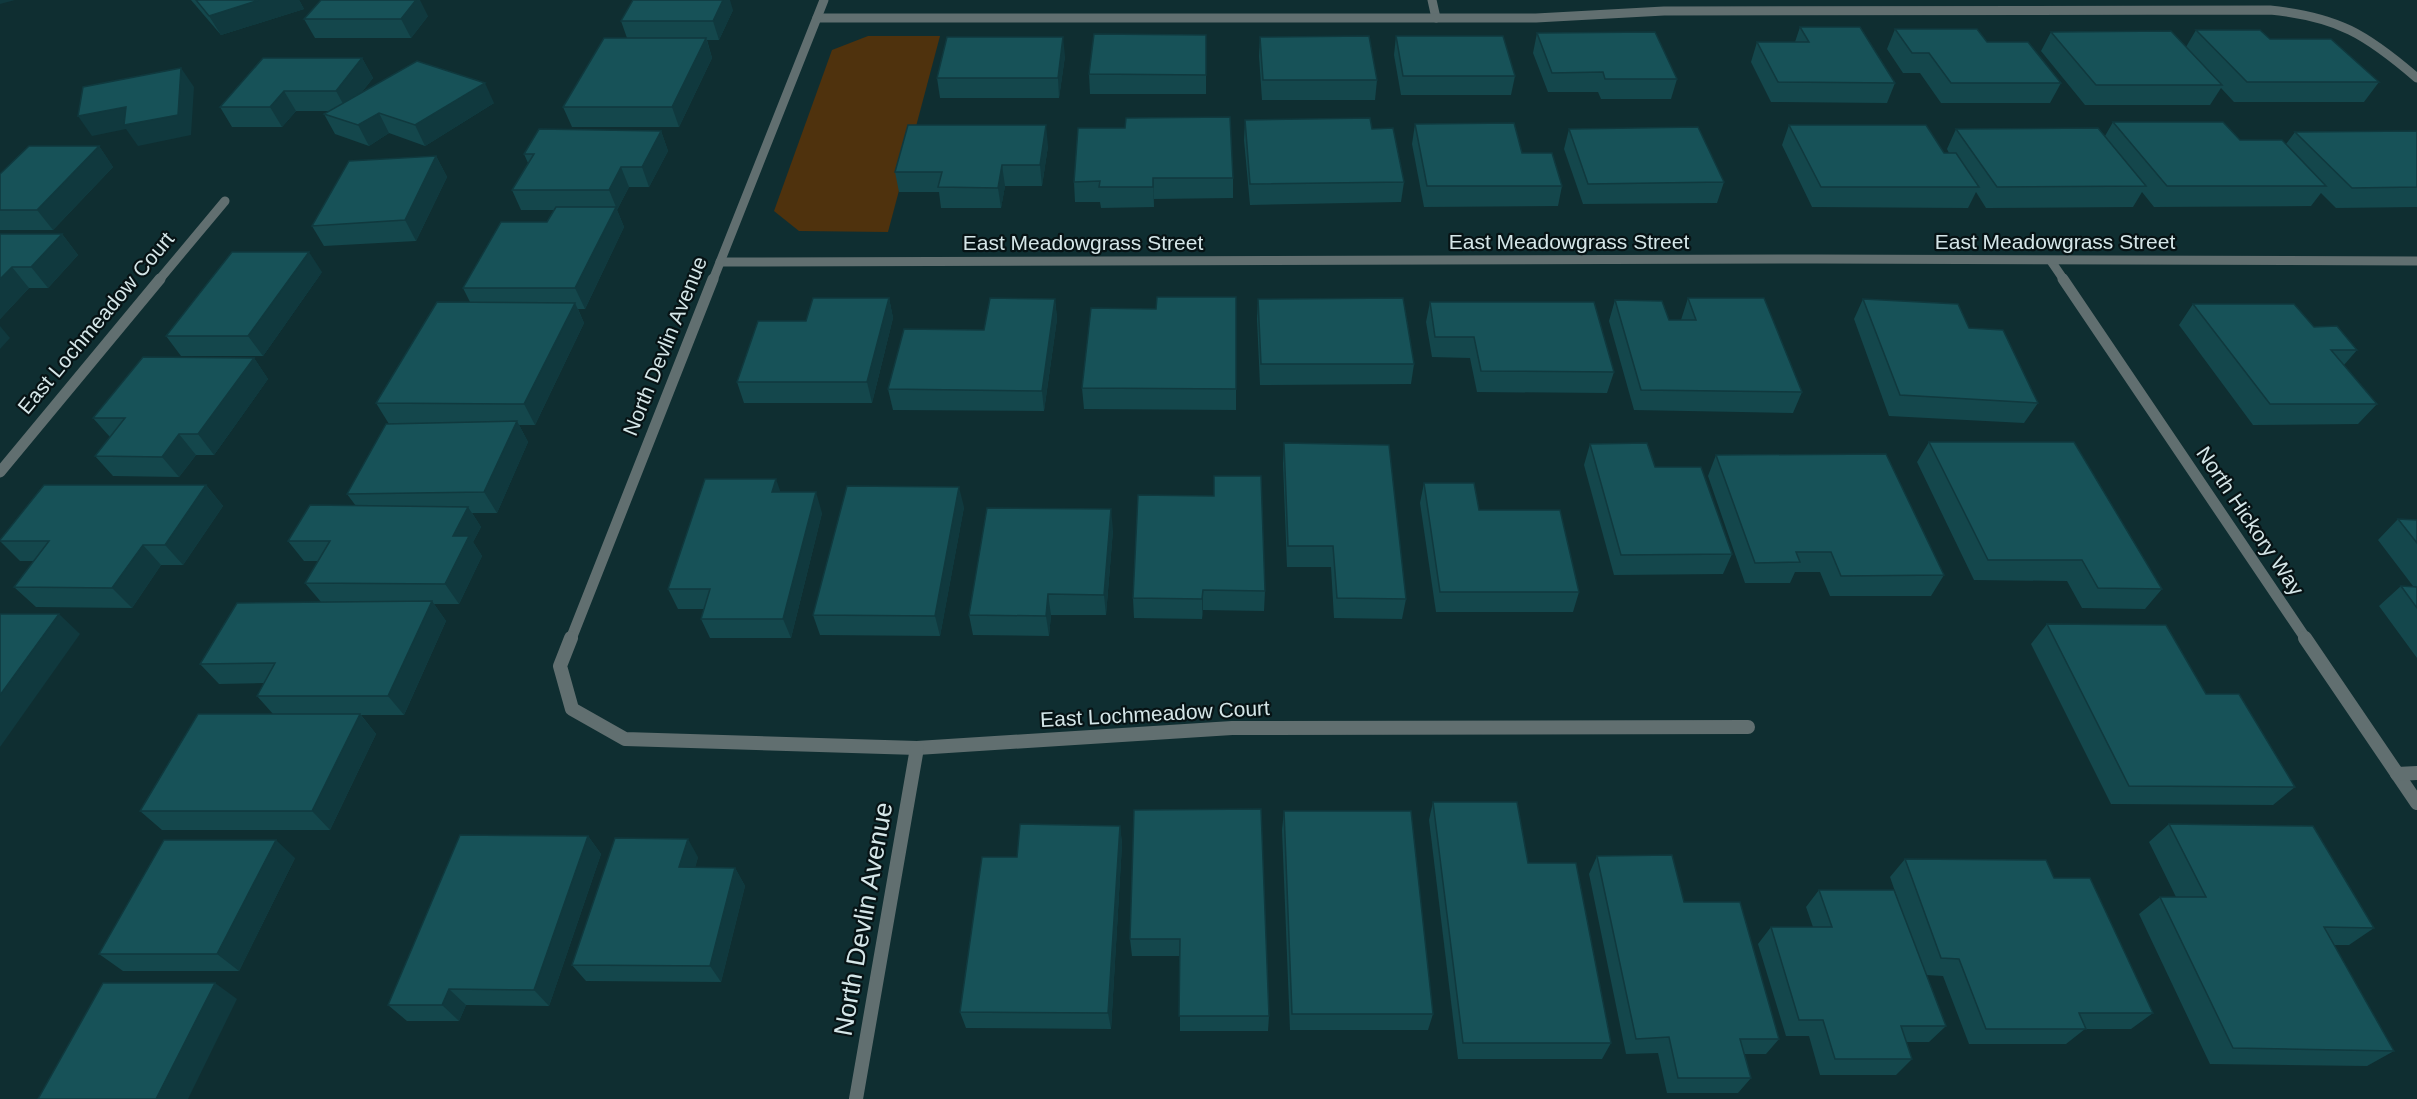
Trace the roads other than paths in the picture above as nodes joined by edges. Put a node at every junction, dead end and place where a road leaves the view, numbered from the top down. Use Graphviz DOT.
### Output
graph roads {
  1 [pos="824,0"];
  2 [pos="1432,0"];
  3 [pos="1659,0"];
  4 [pos="1664,11"];
  5 [pos="817,18"];
  6 [pos="1436,18"];
  7 [pos="2417,78"];
  8 [pos="225,201"];
  9 [pos="2051,261"];
  10 [pos="2417,261"];
  11 [pos="720,262"];
  12 [pos="0,472"];
  13 [pos="572,709"];
  14 [pos="1748,727"];
  15 [pos="917,748"];
  16 [pos="2397,774"];
  17 [pos="2417,774"];
  18 [pos="2417,803"];
  19 [pos="856,1099"];
  1 -- 5 [label="street, North Devlin Avenue"];
  2 -- 6 [label="street"];
  3 -- 4 [label="street"];
  4 -- 6 [label="street"];
  4 -- 7 [label="street"];
  5 -- 6 [label="street"];
  5 -- 11 [label="street, North Devlin Avenue"];
  8 -- 12 [label="street, East Lochmeadow Court"];
  9 -- 10 [label="street, East Meadowgrass Street"];
  9 -- 11 [label="street, East Meadowgrass Street"];
  9 -- 16 [label="street, North Hickory Way"];
  11 -- 13 [label="street, North Devlin Avenue"];
  13 -- 15 [label="street, East Lochmeadow Court"];
  14 -- 15 [label="street, East Lochmeadow Court"];
  15 -- 19 [label="street, North Devlin Avenue"];
  16 -- 17 [label="street"];
  16 -- 18 [label="street, North Hickory Way"];
}
